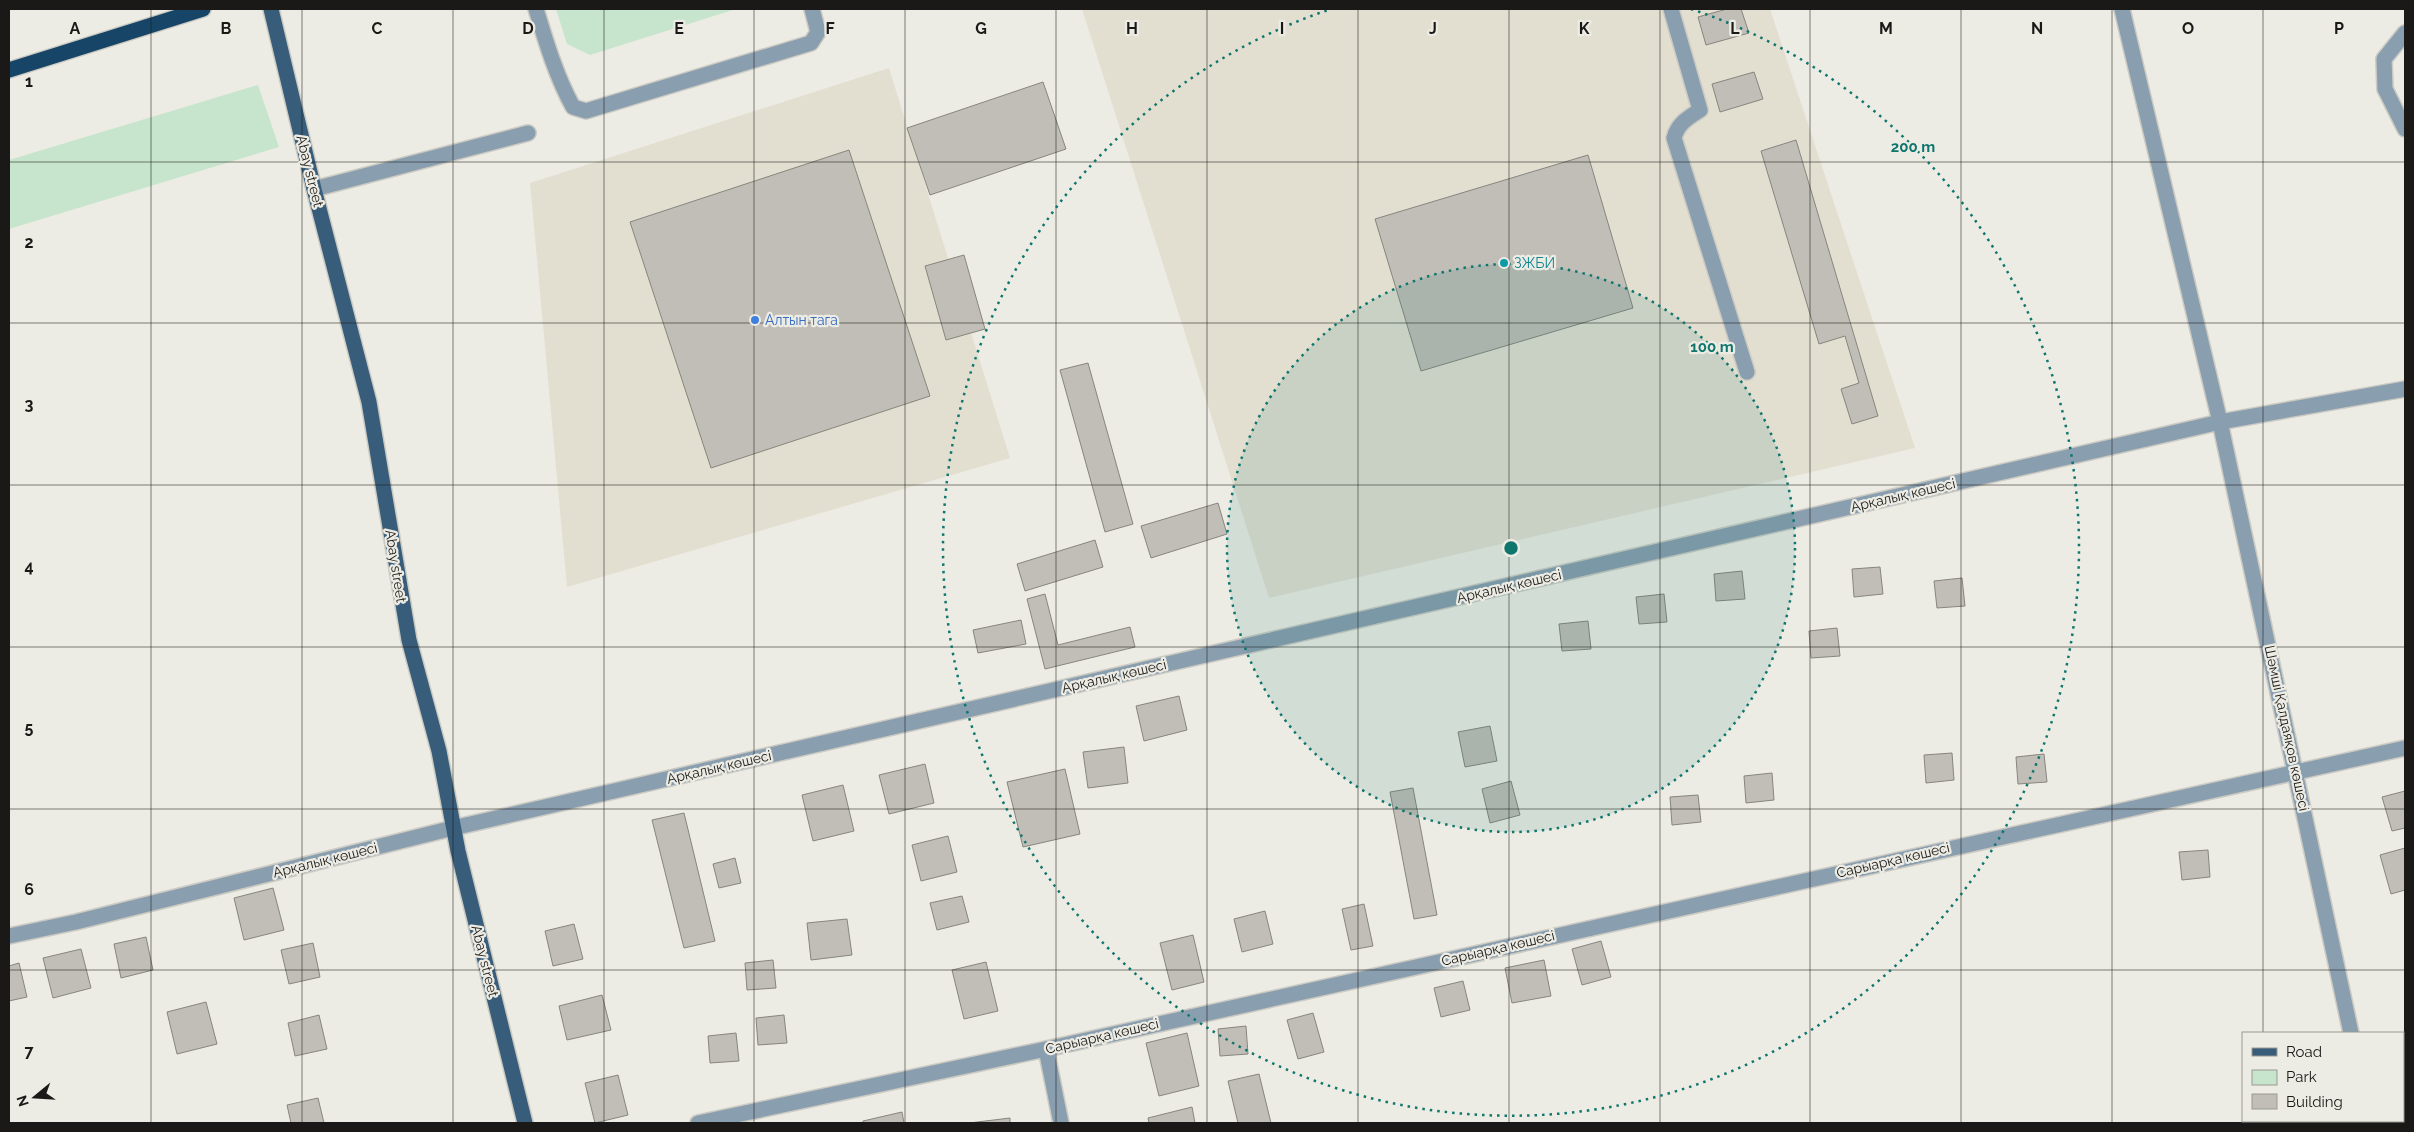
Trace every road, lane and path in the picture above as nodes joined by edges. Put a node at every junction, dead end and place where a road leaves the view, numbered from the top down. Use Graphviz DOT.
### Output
graph roads {
  1 [pos="203,9"];
  2 [pos="271,9"];
  3 [pos="536,9"];
  4 [pos="812,9"];
  5 [pos="1671,9"];
  6 [pos="2122,9"];
  7 [pos="2405,33"];
  8 [pos="9,70"];
  9 [pos="2405,129"];
  10 [pos="528,133"];
  11 [pos="314,189"];
  12 [pos="1748,372"];
  13 [pos="2405,389"];
  14 [pos="2220,422"];
  15 [pos="2405,748"];
  16 [pos="2296,771"];
  17 [pos="453,828"];
  18 [pos="9,936"];
  19 [pos="2351,1032"];
  20 [pos="1046,1049"];
  21 [pos="525,1123"];
  22 [pos="698,1123"];
  23 [pos="1061,1123"];
  1 -- 8 [label="highway"];
  2 -- 11 [label="main road, Abay street"];
  3 -- 4 [label="street"];
  5 -- 12 [label="street"];
  6 -- 14 [label="street, Шәмші Қалдаяқов көшесі"];
  7 -- 9 [label="street"];
  10 -- 11 [label="street"];
  11 -- 17 [label="main road, Abay street"];
  13 -- 14 [label="street, Арқалық көшесі"];
  14 -- 16 [label="street, Шәмші Қалдаяқов көшесі"];
  14 -- 17 [label="street, Арқалық көшесі"];
  15 -- 16 [label="street, Сарыарқа көшесі"];
  16 -- 19 [label="street, Шәмші Қалдаяқов көшесі"];
  16 -- 20 [label="street, Сарыарқа көшесі"];
  17 -- 18 [label="street, Арқалық көшесі"];
  17 -- 21 [label="main road, Abay street"];
  20 -- 22 [label="street, Сарыарқа көшесі"];
  20 -- 23 [label="street"];
}
